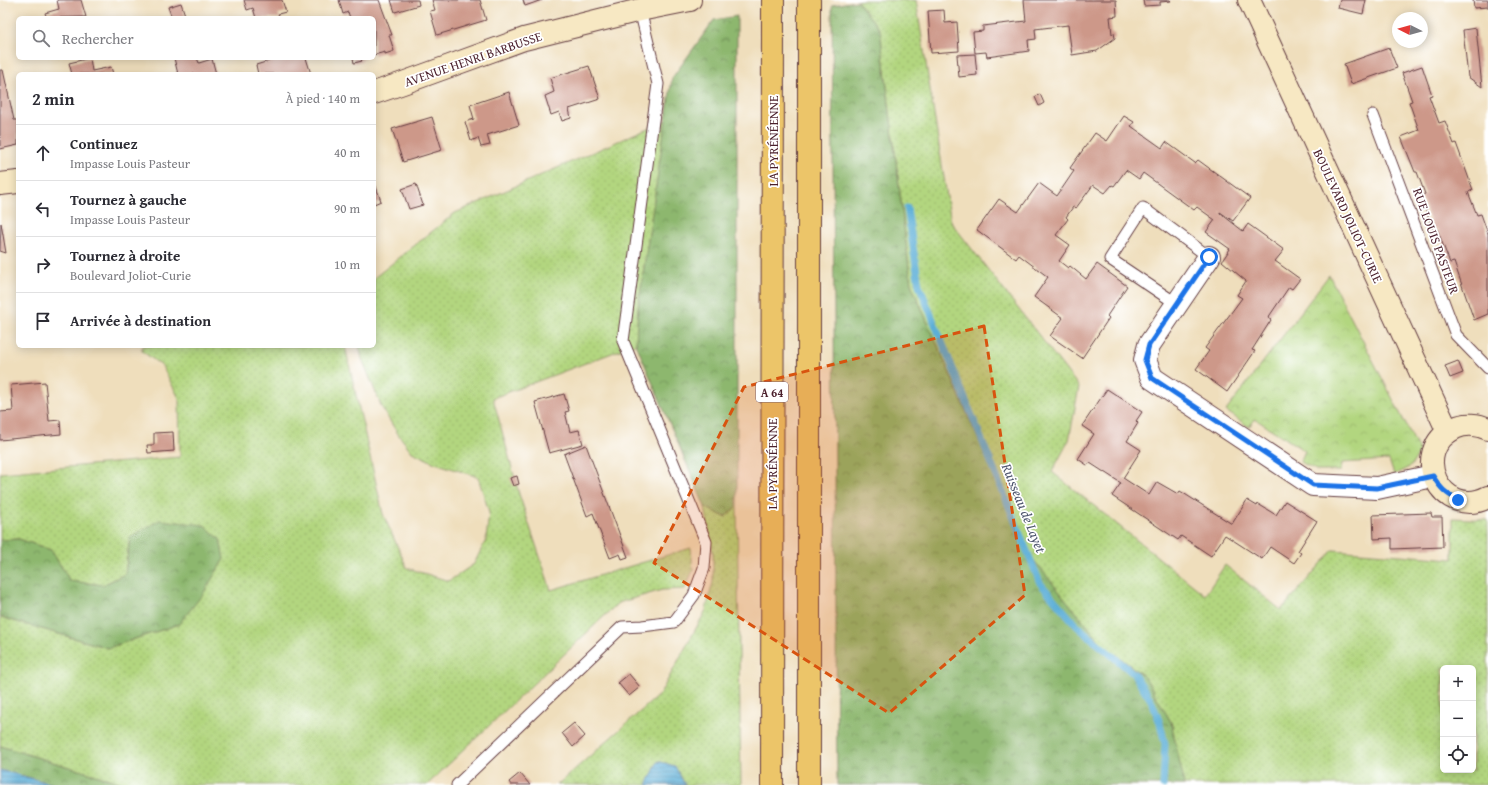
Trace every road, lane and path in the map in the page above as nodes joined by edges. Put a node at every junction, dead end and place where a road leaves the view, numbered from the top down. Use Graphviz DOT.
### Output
graph roads {
  1 [pos="690,0"];
  2 [pos="773,0"];
  3 [pos="810,0"];
  4 [pos="1249,0"];
  5 [pos="640,10"];
  6 [pos="376,92"];
  7 [pos="1373,114"];
  8 [pos="16,182"];
  9 [pos="0,184"];
  10 [pos="1209,257"];
  11 [pos="1177,304"];
  12 [pos="1488,368"];
  13 [pos="1486,425"];
  14 [pos="1448,432"];
  15 [pos="1433,476"];
  16 [pos="1488,497"];
  17 [pos="457,785"];
  18 [pos="772,785"];
  19 [pos="809,785"];
  1 -- 5 [label="main road, AVENUE HENRI BARBUSSE"];
  2 -- 18 [label="highway, LA PYRÉNÉENNE / A 64"];
  3 -- 19 [label="highway"];
  4 -- 14 [label="main road, BOULEVARD JOLIOT-CURIE"];
  5 -- 6 [label="main road, AVENUE HENRI BARBUSSE"];
  5 -- 17 [label="lane"];
  7 -- 12 [label="lane, RUE LOUIS PASTEUR"];
  8 -- 9 [label="main road"];
  10 -- 11 [label="street"];
  10 -- 11 [label="lane"];
  11 -- 15 [label="street"];
  13 -- 14 [label="main road"];
  14 -- 15 [label="main road"];
  15 -- 16 [label="main road"];
}
